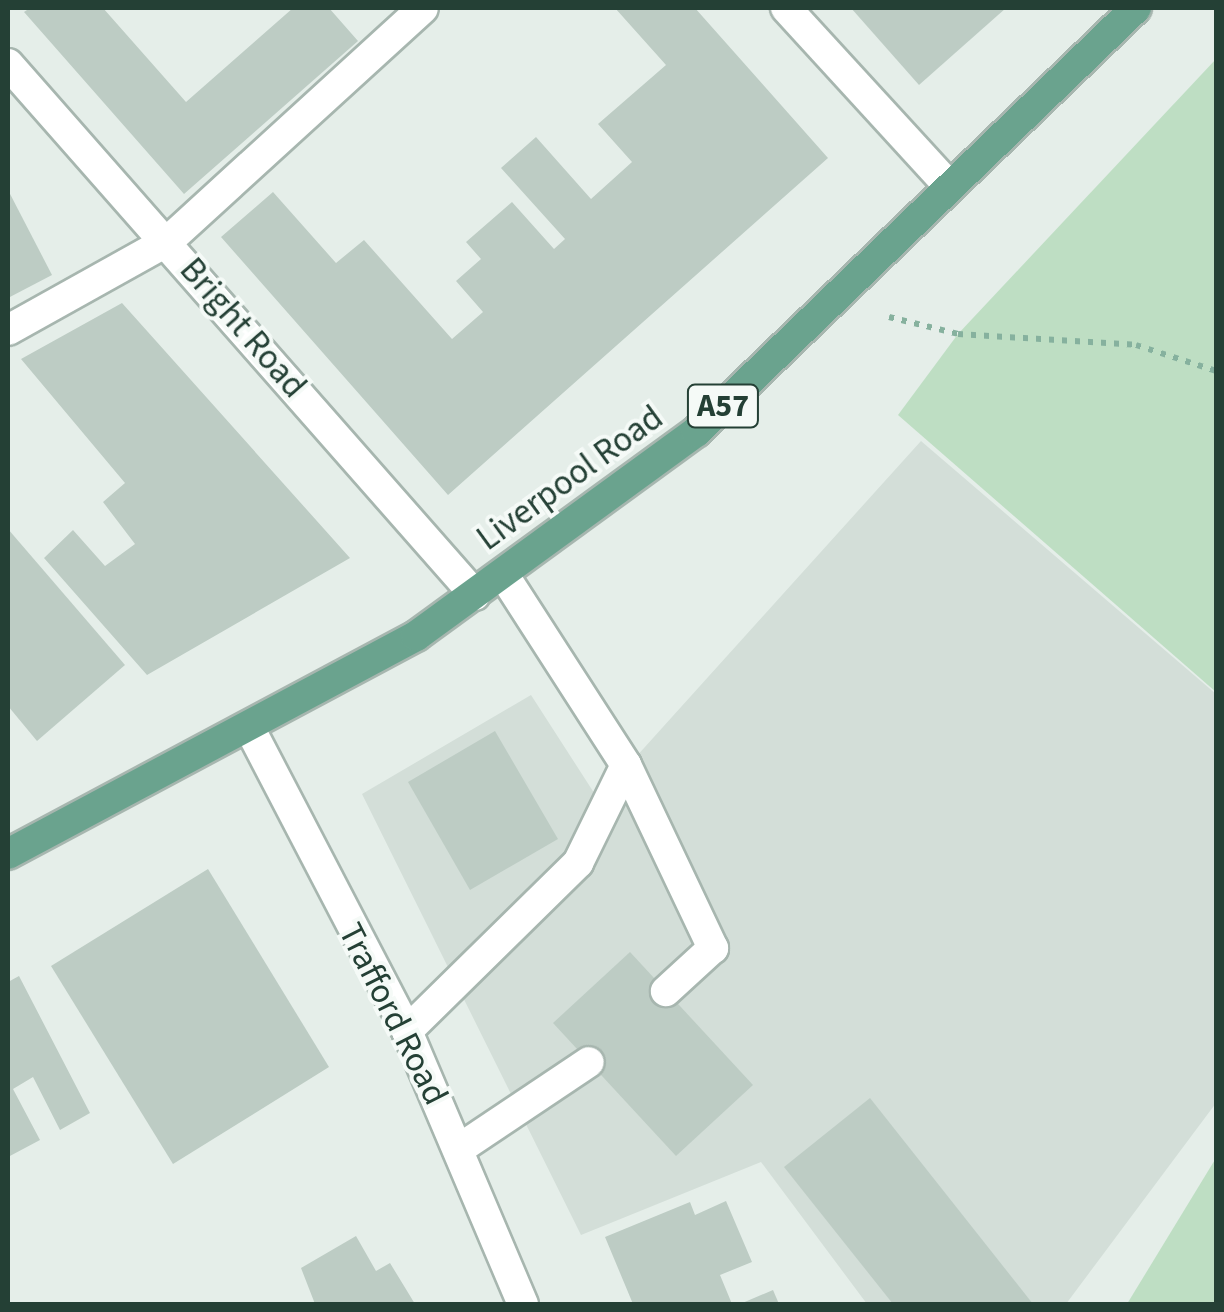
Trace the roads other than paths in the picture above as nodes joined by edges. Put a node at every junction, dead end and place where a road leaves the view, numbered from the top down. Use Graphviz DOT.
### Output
graph roads {
  1 [pos="424,8"];
  2 [pos="786,8"];
  3 [pos="1136,8"];
  4 [pos="8,64"];
  5 [pos="949,186"];
  6 [pos="168,242"];
  7 [pos="8,330"];
  8 [pos="503,574"];
  9 [pos="475,595"];
  10 [pos="250,729"];
  11 [pos="626,765"];
  12 [pos="8,854"];
  13 [pos="666,991"];
  14 [pos="407,1031"];
  15 [pos="589,1062"];
  16 [pos="459,1148"];
  17 [pos="523,1304"];
  1 -- 6 [label="street"];
  2 -- 5 [label="street"];
  3 -- 5 [label="main road, Liverpool Road / A57"];
  4 -- 6 [label="street, Bright Road"];
  5 -- 8 [label="main road, Liverpool Road / A57"];
  6 -- 7 [label="street"];
  6 -- 9 [label="street, Bright Road"];
  8 -- 9 [label="main road, Liverpool Road / A57"];
  8 -- 11 [label="street"];
  9 -- 10 [label="main road, Liverpool Road / A57"];
  10 -- 12 [label="main road, Liverpool Road / A57"];
  10 -- 14 [label="street, Trafford Road"];
  11 -- 13 [label="street"];
  11 -- 14 [label="street"];
  14 -- 16 [label="street, Trafford Road"];
  15 -- 16 [label="street"];
  16 -- 17 [label="street, Trafford Road"];
}
